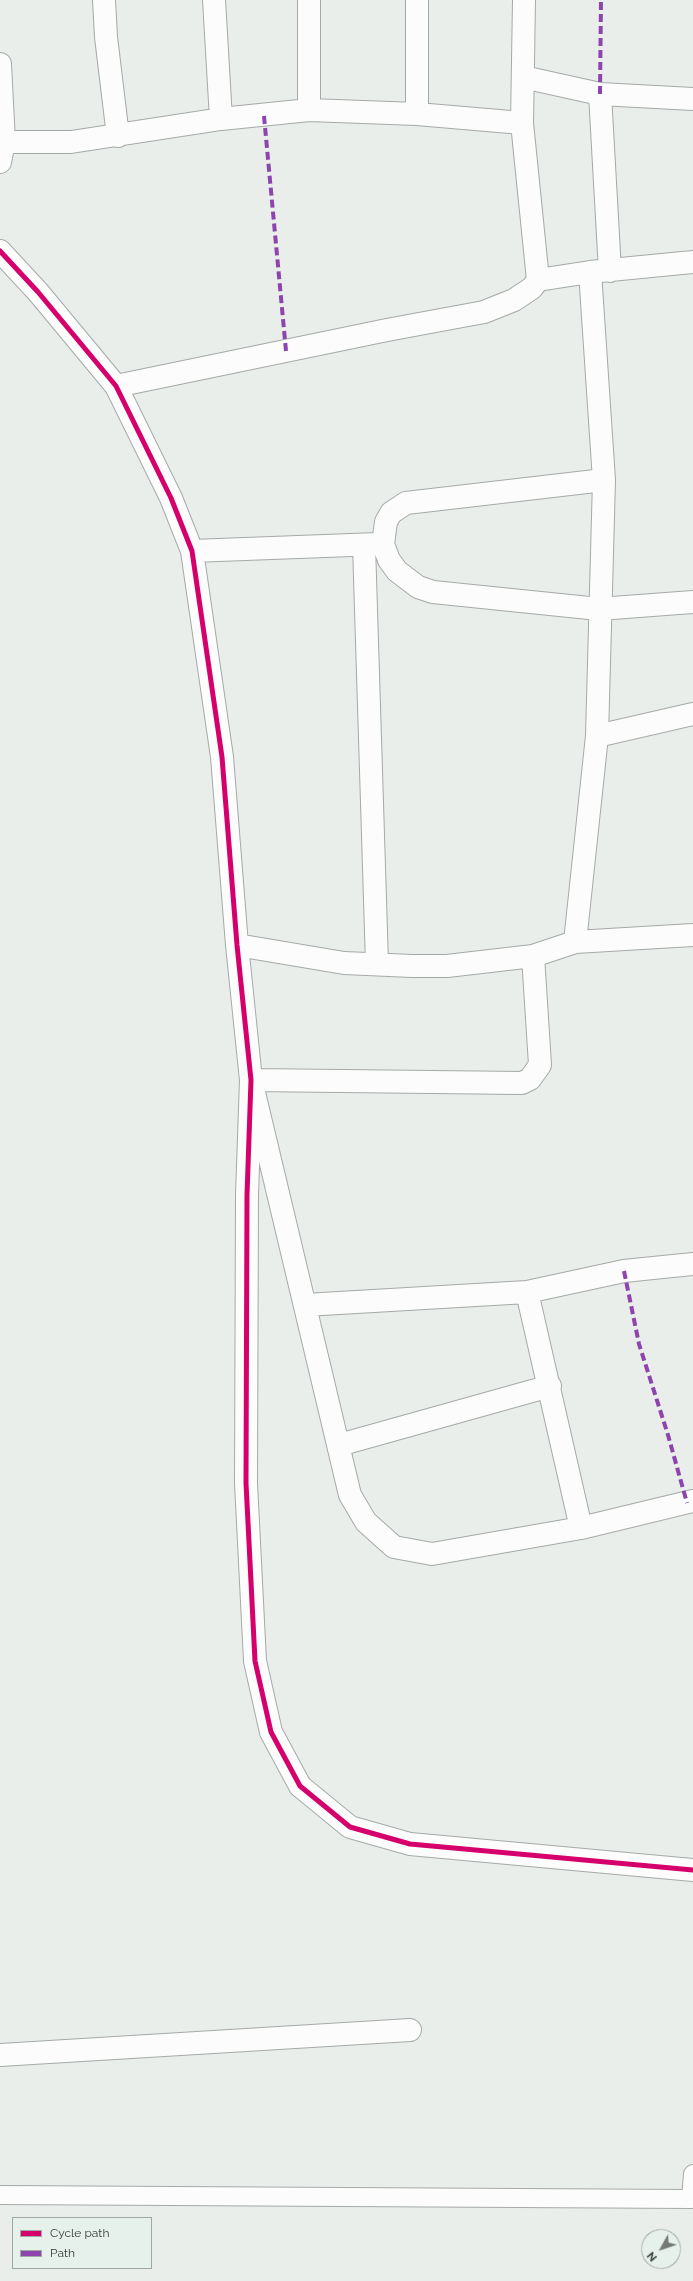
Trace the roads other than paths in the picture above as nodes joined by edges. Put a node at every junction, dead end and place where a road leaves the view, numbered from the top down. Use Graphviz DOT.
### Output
graph roads {
  1 [pos="104,0"];
  2 [pos="214,0"];
  3 [pos="308,0"];
  4 [pos="417,0"];
  5 [pos="524,0"];
  6 [pos="0,64"];
  7 [pos="523,77"];
  8 [pos="600,94"];
  9 [pos="693,99"];
  10 [pos="309,110"];
  11 [pos="417,114"];
  12 [pos="221,119"];
  13 [pos="522,123"];
  14 [pos="118,136"];
  15 [pos="2,152"];
  16 [pos="0,251"];
  17 [pos="693,262"];
  18 [pos="600,272"];
  19 [pos="538,280"];
  20 [pos="116,386"];
  21 [pos="604,480"];
  22 [pos="374,544"];
  23 [pos="192,550"];
  24 [pos="693,602"];
  25 [pos="599,609"];
  26 [pos="693,714"];
  27 [pos="596,736"];
  28 [pos="693,935"];
  29 [pos="574,942"];
  30 [pos="237,945"];
  31 [pos="533,956"];
  32 [pos="377,964"];
  33 [pos="251,1080"];
  34 [pos="693,1264"];
  35 [pos="527,1292"];
  36 [pos="305,1305"];
  37 [pos="550,1386"];
  38 [pos="339,1445"];
  39 [pos="693,1501"];
  40 [pos="581,1528"];
  41 [pos="693,1870"];
  42 [pos="410,2030"];
  43 [pos="0,2055"];
  44 [pos="693,2174"];
  45 [pos="0,2196"];
  1 -- 14 [label="street"];
  2 -- 12 [label="street"];
  3 -- 10 [label="street"];
  4 -- 11 [label="street"];
  5 -- 7 [label="street"];
  6 -- 15 [label="street"];
  7 -- 8 [label="street"];
  7 -- 13 [label="street"];
  8 -- 9 [label="street"];
  8 -- 18 [label="street"];
  10 -- 11 [label="street"];
  10 -- 12 [label="street"];
  11 -- 13 [label="street"];
  12 -- 14 [label="street"];
  13 -- 19 [label="street"];
  14 -- 15 [label="street"];
  16 -- 20 [label="street"];
  17 -- 18 [label="street"];
  18 -- 19 [label="street"];
  18 -- 21 [label="street"];
  19 -- 20 [label="street"];
  20 -- 23 [label="street"];
  21 -- 22 [label="street"];
  21 -- 25 [label="street"];
  22 -- 23 [label="street"];
  22 -- 25 [label="street"];
  22 -- 32 [label="street"];
  23 -- 30 [label="street"];
  24 -- 25 [label="street"];
  25 -- 27 [label="street"];
  26 -- 27 [label="street"];
  27 -- 29 [label="street"];
  28 -- 29 [label="street"];
  29 -- 31 [label="street"];
  30 -- 32 [label="street"];
  30 -- 33 [label="street"];
  31 -- 32 [label="street"];
  31 -- 33 [label="street"];
  33 -- 36 [label="street"];
  33 -- 41 [label="street"];
  34 -- 35 [label="street"];
  35 -- 36 [label="street"];
  35 -- 37 [label="street"];
  36 -- 38 [label="street"];
  37 -- 38 [label="street"];
  37 -- 40 [label="street"];
  38 -- 40 [label="street"];
  39 -- 40 [label="street"];
  42 -- 43 [label="street"];
  44 -- 45 [label="lane"];
}
